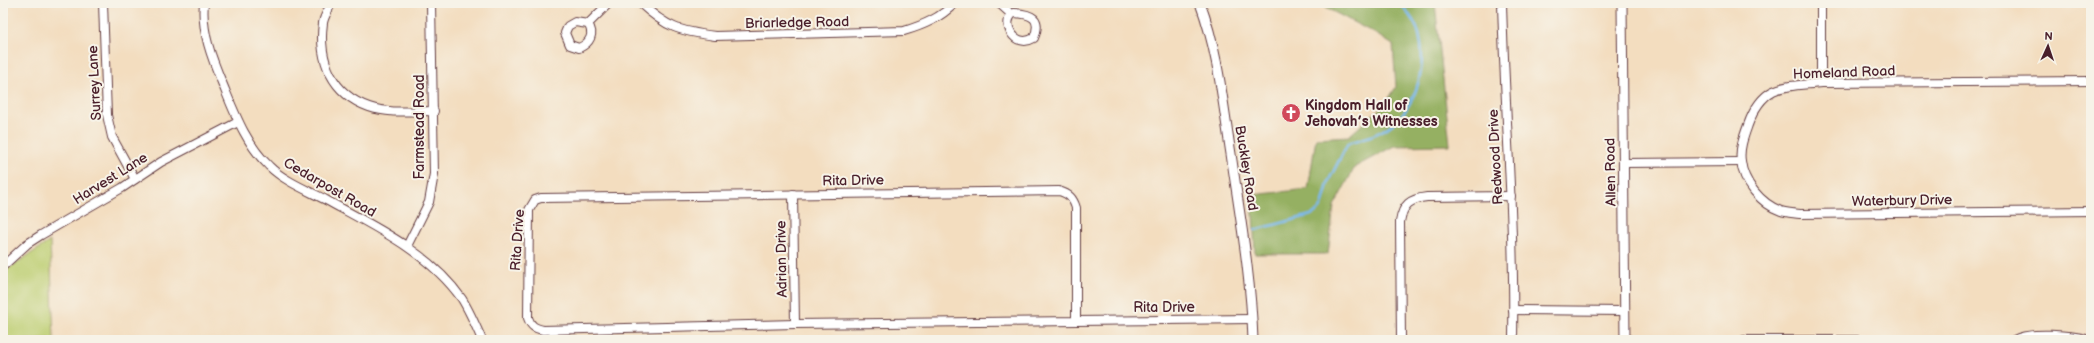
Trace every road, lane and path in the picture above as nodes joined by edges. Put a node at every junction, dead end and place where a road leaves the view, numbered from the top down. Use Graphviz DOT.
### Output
graph roads {
  1 [pos="103,3"];
  2 [pos="204,3"];
  3 [pos="331,3"];
  4 [pos="432,3"];
  5 [pos="609,3"];
  6 [pos="640,3"];
  7 [pos="955,3"];
  8 [pos="999,3"];
  9 [pos="1200,3"];
  10 [pos="1502,3"];
  11 [pos="1622,3"];
  12 [pos="1821,3"];
  13 [pos="1011,14"];
  14 [pos="588,24"];
  15 [pos="2091,81"];
  16 [pos="1821,83"];
  17 [pos="434,111"];
  18 [pos="238,122"];
  19 [pos="1740,162"];
  20 [pos="1624,163"];
  21 [pos="135,179"];
  22 [pos="793,194"];
  23 [pos="1511,196"];
  24 [pos="2091,211"];
  25 [pos="406,246"];
  26 [pos="3,266"];
  27 [pos="1514,310"];
  28 [pos="1625,311"];
  29 [pos="1252,319"];
  30 [pos="1076,320"];
  31 [pos="795,324"];
  32 [pos="482,340"];
  33 [pos="1253,340"];
  34 [pos="1401,340"];
  35 [pos="1513,340"];
  36 [pos="1625,340"];
  37 [pos="1744,340"];
  38 [pos="1753,340"];
  39 [pos="1857,340"];
  40 [pos="2014,340"];
  41 [pos="2090,340"];
  1 -- 21 [label="street, Surrey Lane"];
  2 -- 18 [label="street, Cedarpost Road"];
  3 -- 17 [label="street"];
  4 -- 17 [label="street, Farmstead Road"];
  5 -- 14 [label="street"];
  6 -- 7 [label="street, Briarledge Road"];
  8 -- 13 [label="street"];
  9 -- 29 [label="street, Buckley Road"];
  10 -- 23 [label="street, Redwood Drive"];
  11 -- 20 [label="street, Allen Road"];
  12 -- 16 [label="street"];
  15 -- 16 [label="street, Homeland Road"];
  16 -- 19 [label="street, Homeland Road"];
  17 -- 25 [label="street, Farmstead Road"];
  18 -- 21 [label="street, Harvest Lane"];
  18 -- 25 [label="street, Cedarpost Road"];
  19 -- 20 [label="street"];
  19 -- 24 [label="street, Waterbury Drive"];
  20 -- 28 [label="street, Allen Road"];
  21 -- 26 [label="street, Harvest Lane"];
  22 -- 30 [label="street, Rita Drive"];
  22 -- 31 [label="street, Adrian Drive"];
  22 -- 31 [label="street, Rita Drive"];
  23 -- 27 [label="street, Redwood Drive"];
  23 -- 34 [label="street"];
  25 -- 32 [label="street, Cedarpost Road"];
  27 -- 28 [label="street"];
  27 -- 35 [label="street, Redwood Drive"];
  28 -- 36 [label="street, Allen Road"];
  29 -- 30 [label="street, Rita Drive"];
  29 -- 33 [label="street, Buckley Road"];
  30 -- 31 [label="street, Rita Drive"];
  37 -- 38 [label="street"];
  38 -- 39 [label="street"];
  40 -- 41 [label="street"];
}
